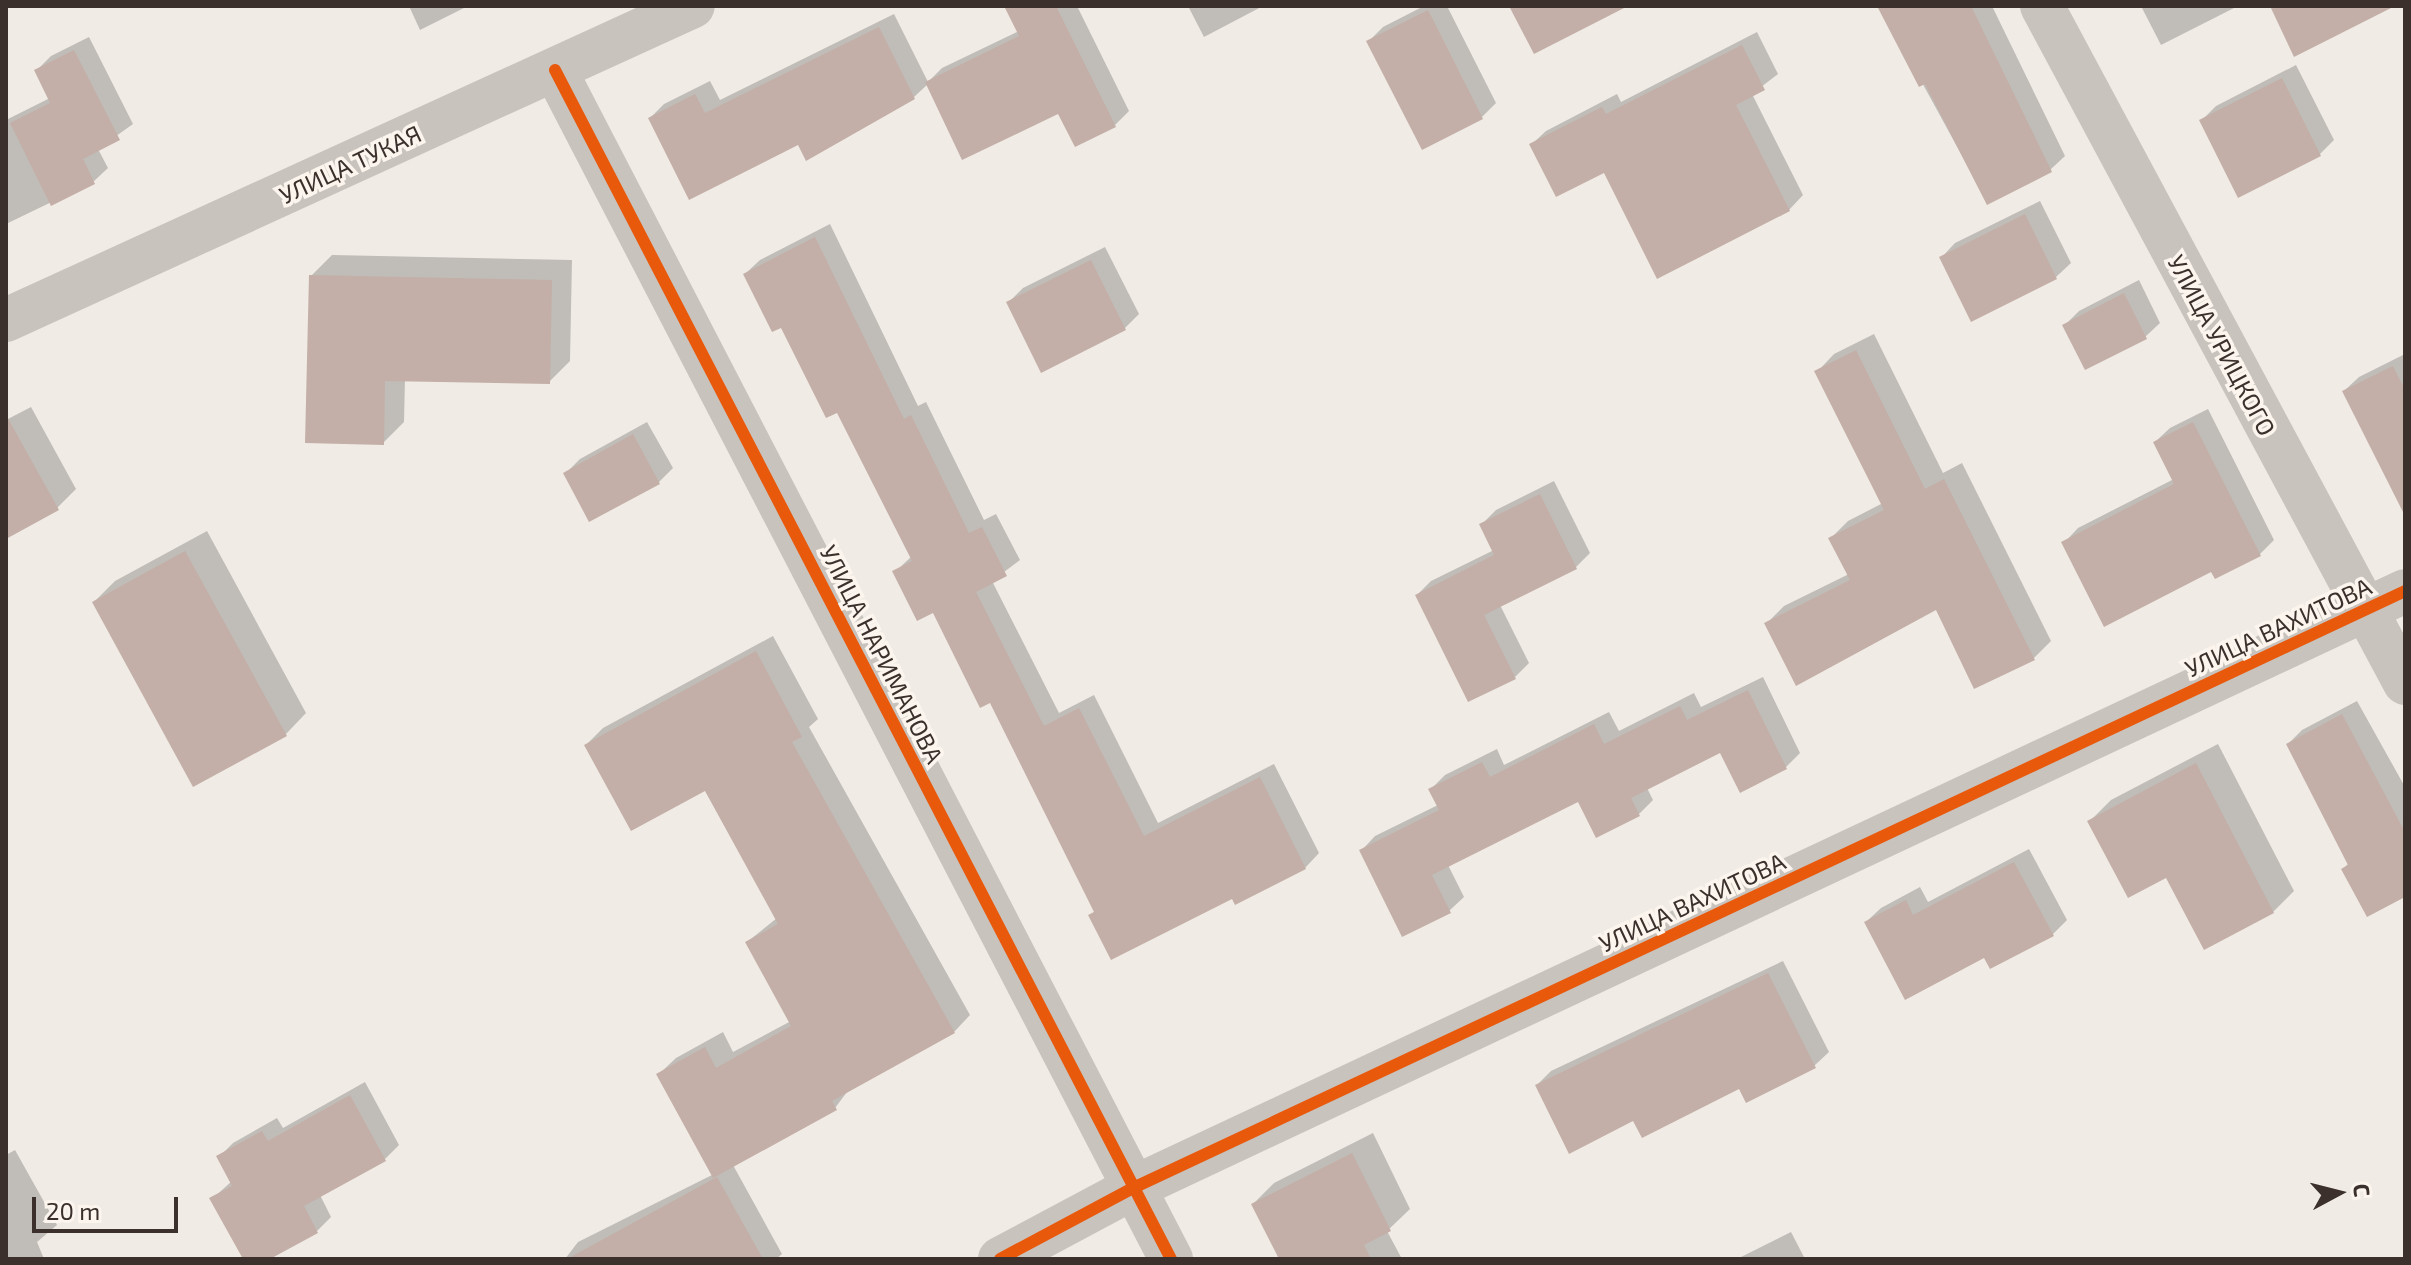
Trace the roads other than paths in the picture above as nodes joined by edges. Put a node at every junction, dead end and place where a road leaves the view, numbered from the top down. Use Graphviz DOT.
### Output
graph roads {
  1 [pos="693,6"];
  2 [pos="2042,6"];
  3 [pos="555,70"];
  4 [pos="6,320"];
  5 [pos="2405,591"];
  6 [pos="2363,611"];
  7 [pos="2405,683"];
  8 [pos="1133,1188"];
  9 [pos="1000,1259"];
  10 [pos="1171,1259"];
  1 -- 3 [label="street, УЛИЦА ТУКАЯ"];
  2 -- 6 [label="street, УЛИЦА УРИЦКОГО"];
  3 -- 4 [label="street, УЛИЦА ТУКАЯ"];
  3 -- 8 [label="street, УЛИЦА НАРИМАНОВА"];
  5 -- 6 [label="street, УЛИЦА ВАХИТОВА"];
  6 -- 7 [label="street, УЛИЦА УРИЦКОГО"];
  6 -- 8 [label="street, УЛИЦА ВАХИТОВА"];
  8 -- 9 [label="street, УЛИЦА ВАХИТОВА"];
  8 -- 10 [label="street, УЛИЦА НАРИМАНОВА"];
}
